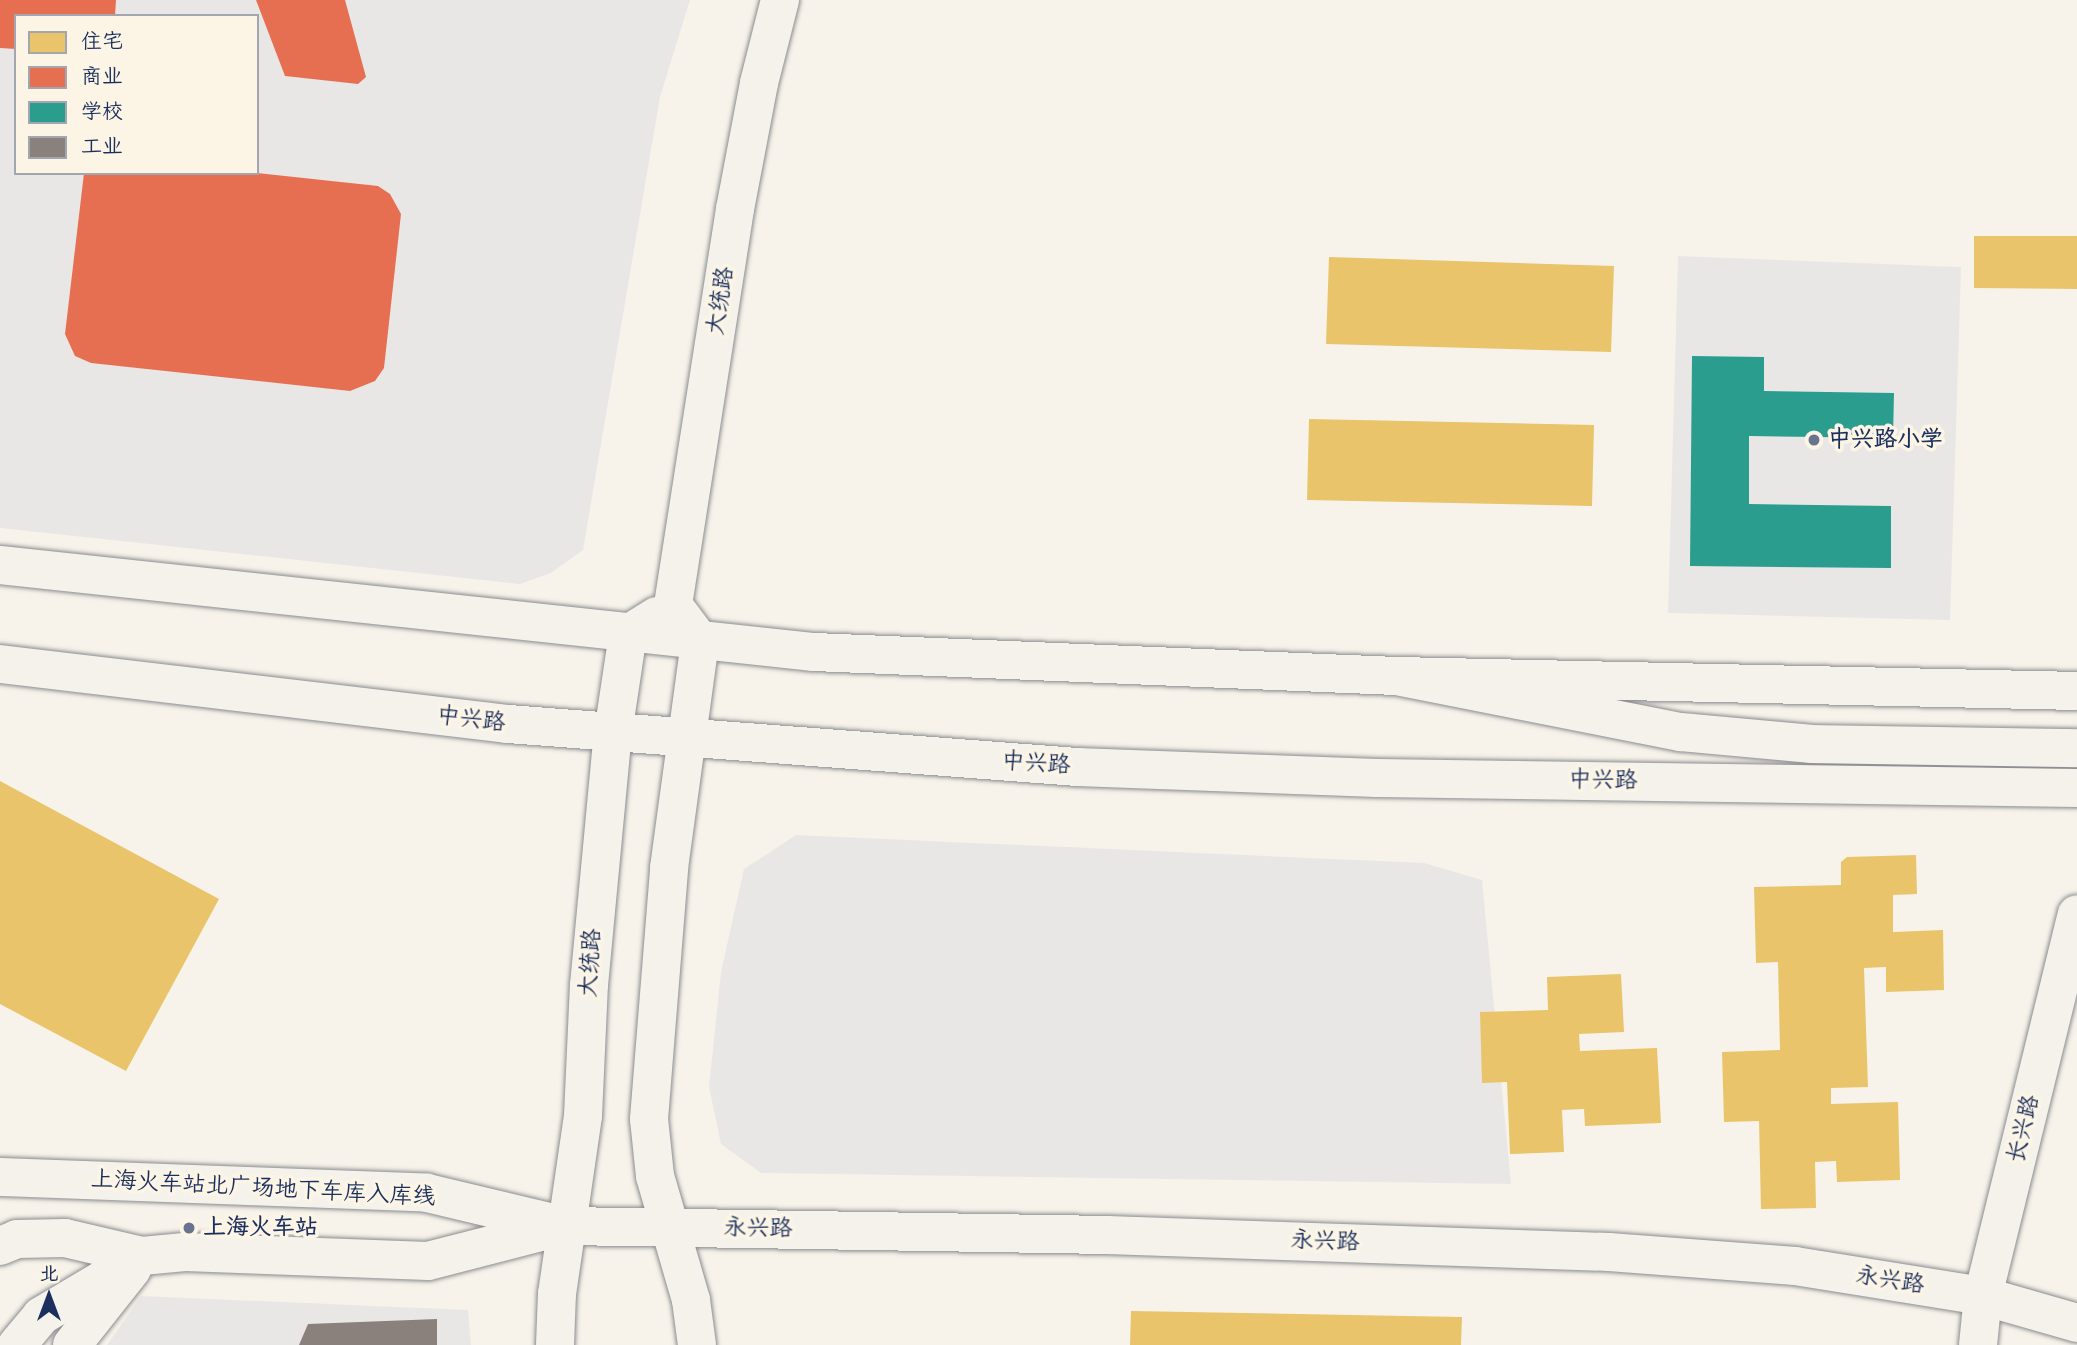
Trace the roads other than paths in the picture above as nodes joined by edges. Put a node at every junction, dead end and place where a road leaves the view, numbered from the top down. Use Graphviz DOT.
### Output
graph roads {
  1 [pos="780,0"];
  2 [pos="0,565"];
  3 [pos="673,605"];
  4 [pos="628,634"];
  5 [pos="701,641"];
  6 [pos="0,664"];
  7 [pos="1397,677"];
  8 [pos="2077,691"];
  9 [pos="613,733"];
  10 [pos="686,738"];
  11 [pos="2077,748"];
  12 [pos="2077,788"];
  13 [pos="2077,914"];
  14 [pos="0,1177"];
  15 [pos="566,1226"];
  16 [pos="672,1228"];
  17 [pos="0,1246"];
  18 [pos="142,1256"];
  19 [pos="1983,1296"];
  20 [pos="2077,1323"];
  21 [pos="17,1345"];
  22 [pos="72,1345"];
  23 [pos="555,1345"];
  24 [pos="697,1345"];
  25 [pos="1979,1345"];
  1 -- 3 [label="main road, 大统路"];
  2 -- 4 [label="main road"];
  3 -- 4 [label="main road"];
  3 -- 5 [label="main road"];
  4 -- 5 [label="main road"];
  4 -- 9 [label="main road, 大统路"];
  5 -- 7 [label="main road"];
  5 -- 10 [label="main road"];
  6 -- 9 [label="main road, 中兴路"];
  7 -- 8 [label="main road"];
  7 -- 11 [label="main road"];
  9 -- 10 [label="main road, 中兴路"];
  9 -- 15 [label="main road, 大统路"];
  10 -- 12 [label="main road, 中兴路"];
  10 -- 16 [label="main road"];
  13 -- 19 [label="main road, 长兴路"];
  14 -- 15 [label="main road, 上海火车站北广场地下车库入库线"];
  15 -- 16 [label="main road, 永兴路"];
  15 -- 18 [label="main road"];
  15 -- 23 [label="main road, 大统路"];
  16 -- 19 [label="main road, 永兴路"];
  16 -- 24 [label="main road"];
  17 -- 18 [label="main road"];
  18 -- 21 [label="main road"];
  18 -- 22 [label="main road"];
  19 -- 20 [label="main road, 永兴路"];
  19 -- 25 [label="main road, 长兴路"];
}
